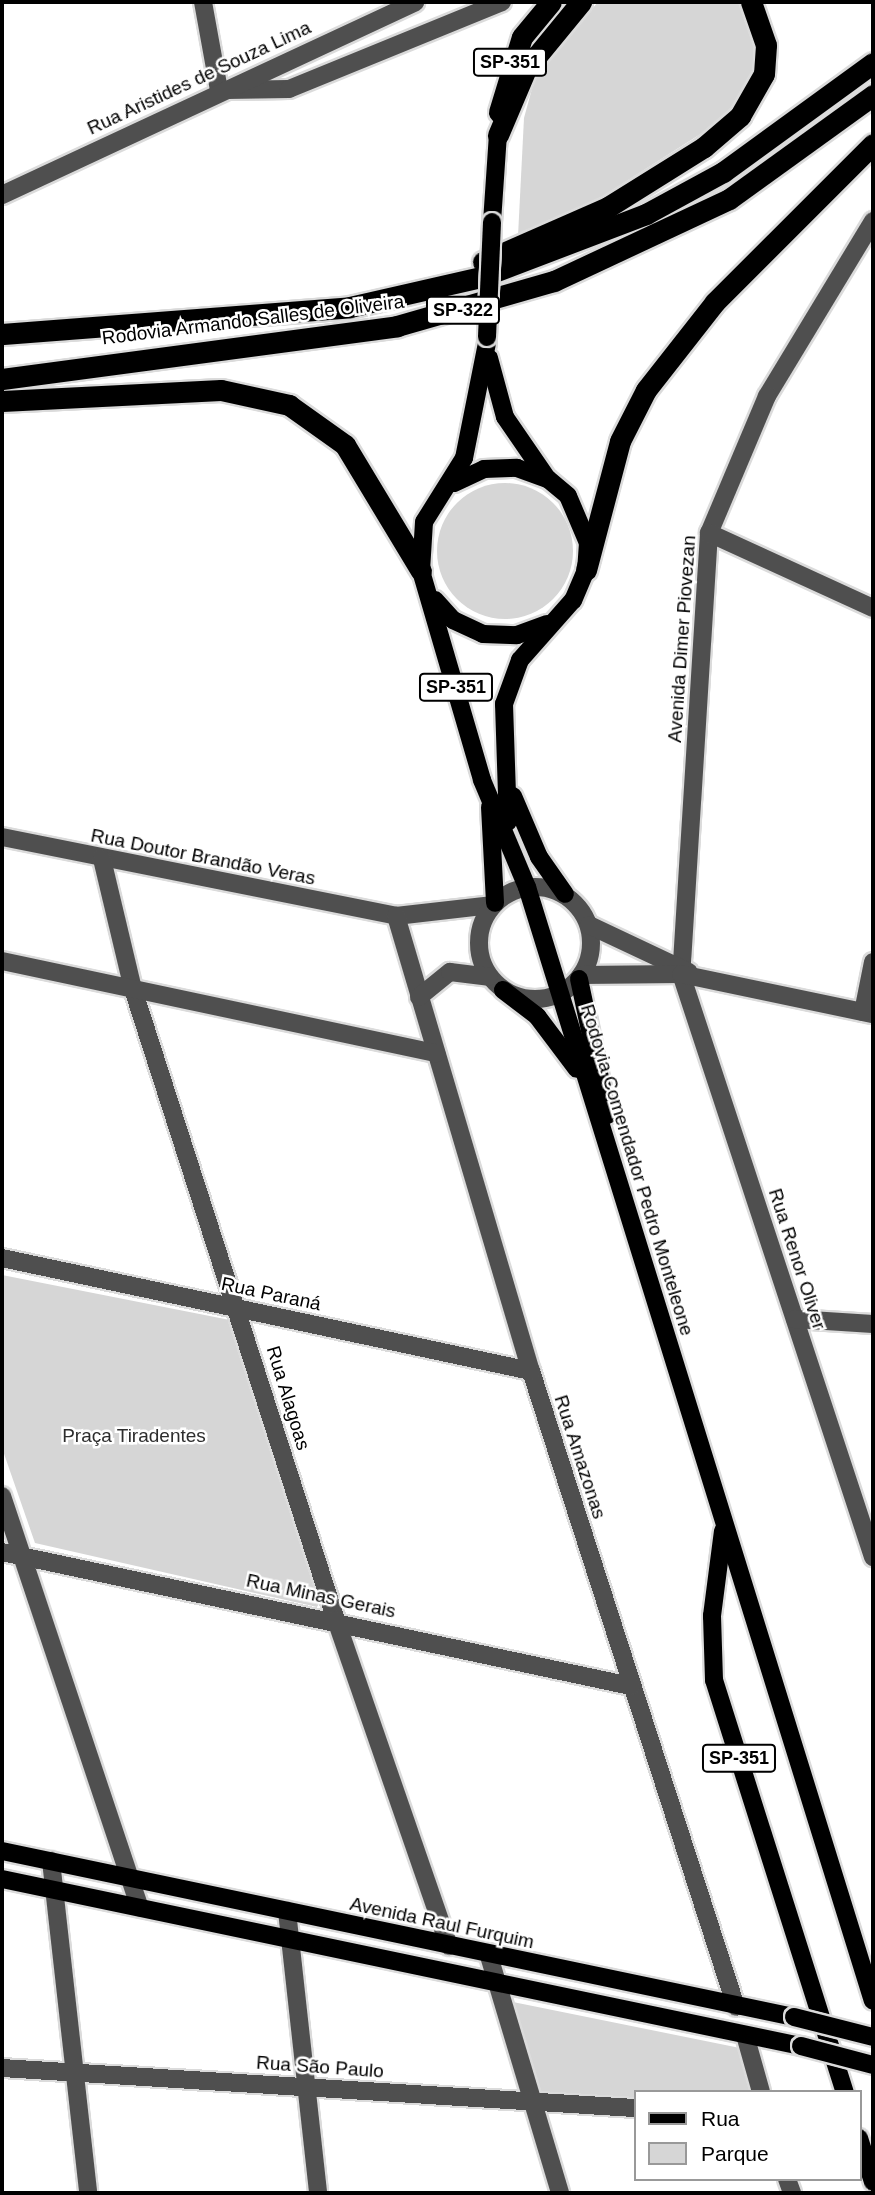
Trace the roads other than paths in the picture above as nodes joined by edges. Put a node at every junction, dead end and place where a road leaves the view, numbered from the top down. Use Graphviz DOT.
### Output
graph roads {
  1 [pos="203,2"];
  2 [pos="415,2"];
  3 [pos="502,2"];
  4 [pos="551,2"];
  5 [pos="581,2"];
  6 [pos="751,2"];
  7 [pos="873,63"];
  8 [pos="219,90"];
  9 [pos="873,95"];
  10 [pos="498,135"];
  11 [pos="873,144"];
  12 [pos="2,195"];
  13 [pos="873,221"];
  14 [pos="867,240"];
  15 [pos="396,297"];
  16 [pos="2,334"];
  17 [pos="487,340"];
  18 [pos="2,379"];
  19 [pos="2,401"];
  20 [pos="548,479"];
  21 [pos="454,483"];
  22 [pos="709,533"];
  23 [pos="586,570"];
  24 [pos="421,571"];
  25 [pos="430,594"];
  26 [pos="873,608"];
  27 [pos="549,623"];
  28 [pos="505,773"];
  29 [pos="482,780"];
  30 [pos="508,830"];
  31 [pos="2,837"];
  32 [pos="102,859"];
  33 [pos="527,887"];
  34 [pos="565,894"];
  35 [pos="494,904"];
  36 [pos="396,916"];
  37 [pos="589,925"];
  38 [pos="2,961"];
  39 [pos="873,962"];
  40 [pos="687,973"];
  41 [pos="489,976"];
  42 [pos="580,977"];
  43 [pos="133,989"];
  44 [pos="503,990"];
  45 [pos="559,994"];
  46 [pos="419,997"];
  47 [pos="868,1013"];
  48 [pos="436,1053"];
  49 [pos="592,1097"];
  50 [pos="626,1200"];
  51 [pos="2,1258"];
  52 [pos="238,1308"];
  53 [pos="795,1319"];
  54 [pos="873,1324"];
  55 [pos="531,1371"];
  56 [pos="2,1496"];
  57 [pos="867,1518"];
  58 [pos="724,1524"];
  59 [pos="2,1552"];
  60 [pos="21,1556"];
  61 [pos="873,1557"];
  62 [pos="336,1620"];
  63 [pos="631,1686"];
  64 [pos="2,1851"];
  65 [pos="51,1861"];
  66 [pos="130,1878"];
  67 [pos="2,1879"];
  68 [pos="54,1890"];
  69 [pos="140,1908"];
  70 [pos="287,1911"];
  71 [pos="290,1940"];
  72 [pos="449,1946"];
  73 [pos="489,1956"];
  74 [pos="498,1983"];
  75 [pos="873,2001"];
  76 [pos="736,2007"];
  77 [pos="745,2035"];
  78 [pos="873,2038"];
  79 [pos="873,2065"];
  80 [pos="2,2068"];
  81 [pos="75,2073"];
  82 [pos="307,2087"];
  83 [pos="760,2090"];
  84 [pos="844,2090"];
  85 [pos="531,2101"];
  86 [pos="634,2108"];
  87 [pos="861,2144"];
  88 [pos="873,2182"];
  89 [pos="88,2193"];
  90 [pos="318,2193"];
  91 [pos="560,2193"];
  1 -- 8 [label="street"];
  2 -- 8 [label="street, Rua Aristides de Souza Lima"];
  3 -- 8 [label="street"];
  4 -- 10 [label="highway, SP-351"];
  5 -- 10 [label="highway"];
  6 -- 15 [label="highway"];
  7 -- 15 [label="highway, Rodovia Armando Salles de Oliveira / SP-322"];
  8 -- 12 [label="street, Rua Aristides de Souza Lima"];
  9 -- 18 [label="highway, Rodovia Armando Salles de Oliveira / SP-322"];
  10 -- 17 [label="main road, Rodovia Comendador Pedro Monteleone / SP-351, bridge"];
  11 -- 23 [label="highway"];
  13 -- 14 [label="street, Avenida Dimer Piovezan"];
  14 -- 22 [label="street, Avenida Dimer Piovezan"];
  15 -- 16 [label="highway, Rodovia Armando Salles de Oliveira / SP-322"];
  17 -- 20 [label="main road, SP-351"];
  17 -- 21 [label="main road, Rodovia Comendador Pedro Monteleone / SP-351"];
  19 -- 24 [label="highway"];
  20 -- 21 [label="main road, SP-351"];
  20 -- 23 [label="main road, SP-351"];
  21 -- 24 [label="main road, Rodovia Comendador Pedro Monteleone / SP-351"];
  22 -- 26 [label="street"];
  22 -- 40 [label="street, Avenida Dimer Piovezan"];
  23 -- 27 [label="main road, Rodovia Comendador Pedro Monteleone / SP-351"];
  24 -- 25 [label="main road, Rodovia Comendador Pedro Monteleone / SP-351"];
  25 -- 27 [label="main road, SP-351"];
  25 -- 29 [label="main road, Rodovia Comendador Pedro Monteleone / SP-351"];
  27 -- 28 [label="main road, Rodovia Comendador Pedro Monteleone / SP-351"];
  28 -- 30 [label="main road, Rodovia Comendador Pedro Monteleone / SP-351"];
  28 -- 34 [label="main road"];
  29 -- 30 [label="main road, Rodovia Comendador Pedro Monteleone / SP-351"];
  29 -- 35 [label="main road"];
  30 -- 33 [label="main road, Rodovia Comendador Pedro Monteleone / SP-351"];
  31 -- 32 [label="street, Rua Doutor Brandão Veras"];
  32 -- 36 [label="street, Rua Doutor Brandão Veras"];
  32 -- 43 [label="street, Rua Alagoas"];
  33 -- 34 [label="street"];
  33 -- 35 [label="street"];
  33 -- 45 [label="main road, Rodovia Comendador Pedro Monteleone / SP-351"];
  34 -- 37 [label="street"];
  35 -- 36 [label="street, Rua Doutor Brandão Veras"];
  35 -- 41 [label="street"];
  36 -- 46 [label="street, Rua Amazonas"];
  37 -- 40 [label="street"];
  37 -- 42 [label="street"];
  38 -- 43 [label="street"];
  39 -- 47 [label="street"];
  40 -- 42 [label="street"];
  40 -- 47 [label="street"];
  40 -- 53 [label="street, Rua Renor Oliver"];
  41 -- 44 [label="street"];
  41 -- 46 [label="street"];
  42 -- 45 [label="street"];
  42 -- 50 [label="main road"];
  43 -- 48 [label="street"];
  43 -- 52 [label="street, Rua Alagoas"];
  44 -- 45 [label="street"];
  44 -- 49 [label="main road"];
  45 -- 49 [label="main road, Rodovia Comendador Pedro Monteleone / SP-351"];
  46 -- 48 [label="street, Rua Amazonas"];
  48 -- 55 [label="street, Rua Amazonas"];
  49 -- 50 [label="main road, Rodovia Comendador Pedro Monteleone / SP-351"];
  50 -- 58 [label="main road, Rodovia Comendador Pedro Monteleone / SP-351"];
  51 -- 52 [label="street, Rua Paraná"];
  52 -- 55 [label="street, Rua Paraná"];
  52 -- 62 [label="street, Rua Alagoas"];
  53 -- 54 [label="street"];
  53 -- 57 [label="street, Rua Renor Oliver"];
  55 -- 63 [label="street, Rua Amazonas"];
  56 -- 60 [label="street"];
  57 -- 61 [label="street, Rua Renor Oliver"];
  58 -- 75 [label="main road, Rodovia Comendador Pedro Monteleone / SP-351"];
  58 -- 84 [label="main road, Rodovia Comendador Pedro Monteleone / SP-351"];
  59 -- 60 [label="street, Rua Minas Gerais"];
  60 -- 62 [label="street, Rua Minas Gerais"];
  60 -- 66 [label="street"];
  62 -- 63 [label="street, Rua Minas Gerais"];
  62 -- 72 [label="street, Rua Alagoas"];
  63 -- 76 [label="street, Rua Amazonas"];
  64 -- 65 [label="main road, Avenida Raul Furquim"];
  65 -- 66 [label="main road, Avenida Raul Furquim"];
  65 -- 68 [label="street"];
  66 -- 69 [label="street"];
  66 -- 70 [label="main road, Avenida Raul Furquim"];
  67 -- 68 [label="main road"];
  68 -- 69 [label="main road"];
  68 -- 81 [label="street"];
  69 -- 71 [label="main road"];
  70 -- 71 [label="street"];
  70 -- 72 [label="main road, Avenida Raul Furquim"];
  71 -- 74 [label="main road"];
  71 -- 82 [label="street"];
  72 -- 73 [label="main road, Avenida Raul Furquim"];
  73 -- 74 [label="street"];
  73 -- 76 [label="main road, Avenida Raul Furquim"];
  74 -- 77 [label="main road"];
  74 -- 85 [label="street"];
  76 -- 78 [label="main road, Avenida Raul Furquim, bridge"];
  77 -- 79 [label="main road, bridge"];
  77 -- 83 [label="street"];
  80 -- 81 [label="street, Rua São Paulo"];
  81 -- 82 [label="street, Rua São Paulo"];
  81 -- 89 [label="street"];
  82 -- 85 [label="street, Rua São Paulo"];
  82 -- 90 [label="street"];
  85 -- 86 [label="street, Rua São Paulo"];
  85 -- 91 [label="street"];
  87 -- 88 [label="main road"];
}
